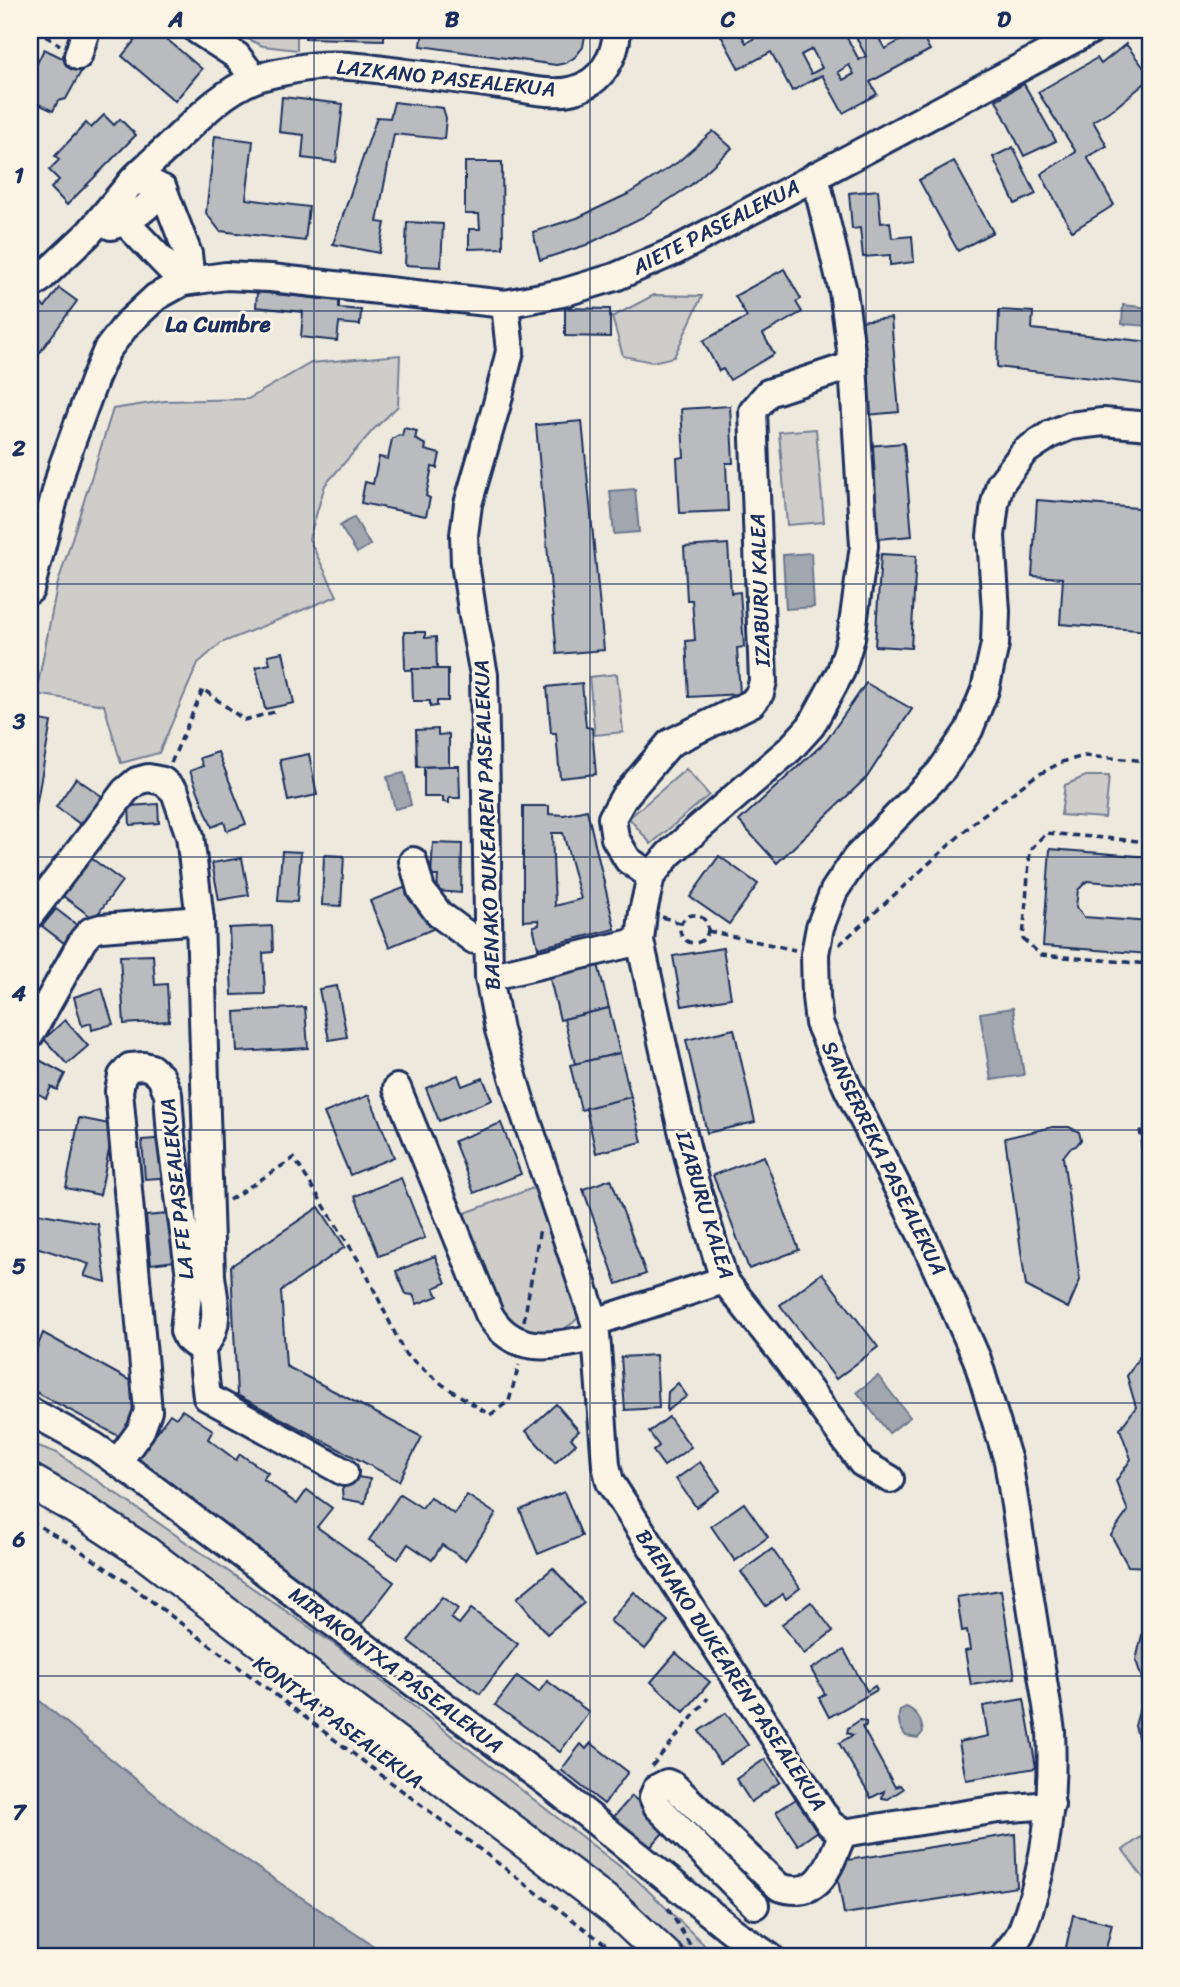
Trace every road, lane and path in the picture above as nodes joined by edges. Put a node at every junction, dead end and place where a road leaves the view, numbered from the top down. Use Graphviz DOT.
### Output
graph roads {
  1 [pos="35,30"];
  2 [pos="86,30"];
  3 [pos="197,30"];
  4 [pos="617,30"];
  5 [pos="1091,30"];
  6 [pos="1133,30"];
  7 [pos="1141,30"];
  8 [pos="1150,36"];
  9 [pos="1150,48"];
  10 [pos="78,56"];
  11 [pos="255,79"];
  12 [pos="177,140"];
  13 [pos="815,176"];
  14 [pos="128,187"];
  15 [pos="163,189"];
  16 [pos="125,222"];
  17 [pos="179,229"];
  18 [pos="88,234"];
  19 [pos="155,252"];
  20 [pos="226,276"];
  21 [pos="187,281"];
  22 [pos="30,286"];
  23 [pos="156,298"];
  24 [pos="505,304"];
  25 [pos="853,365"];
  26 [pos="1150,426"];
  27 [pos="30,590"];
  28 [pos="278,711"];
  29 [pos="1150,761"];
  30 [pos="163,781"];
  31 [pos="1150,842"];
  32 [pos="413,861"];
  33 [pos="651,876"];
  34 [pos="30,915"];
  35 [pos="200,920"];
  36 [pos="708,931"];
  37 [pos="488,940"];
  38 [pos="640,941"];
  39 [pos="815,954"];
  40 [pos="1150,964"];
  41 [pos="489,978"];
  42 [pos="30,1035"];
  43 [pos="397,1088"];
  44 [pos="1150,1125"];
  45 [pos="281,1166"];
  46 [pos="542,1215"];
  47 [pos="1150,1219"];
  48 [pos="724,1280"];
  49 [pos="524,1321"];
  50 [pos="595,1330"];
  51 [pos="201,1344"];
  52 [pos="516,1378"];
  53 [pos="30,1411"];
  54 [pos="118,1462"];
  55 [pos="344,1472"];
  56 [pos="890,1479"];
  57 [pos="30,1482"];
  58 [pos="30,1521"];
  59 [pos="708,1698"];
  60 [pos="657,1788"];
  61 [pos="1051,1805"];
  62 [pos="843,1833"];
  63 [pos="755,1905"];
  64 [pos="668,1909"];
  65 [pos="712,1916"];
  66 [pos="622,1957"];
  67 [pos="666,1957"];
  68 [pos="697,1957"];
  69 [pos="734,1957"];
  70 [pos="770,1957"];
  71 [pos="1003,1957"];
  1 -- 10 [label="path"];
  2 -- 10 [label="street"];
  3 -- 11 [label="street"];
  4 -- 11 [label="street, LAZKANO PASEALEKUA"];
  5 -- 13 [label="street, AIETE PASEALEKUA"];
  6 -- 9 [label="path"];
  7 -- 8 [label="path"];
  11 -- 12 [label="street, LAZKANO PASEALEKUA"];
  12 -- 14 [label="street, LAZKANO PASEALEKUA"];
  12 -- 15 [label="street"];
  13 -- 24 [label="street, AIETE PASEALEKUA"];
  13 -- 25 [label="street, IZABURU KALEA"];
  14 -- 15 [label="street"];
  14 -- 16 [label="street"];
  14 -- 18 [label="street, LAZKANO PASEALEKUA"];
  15 -- 16 [label="street"];
  15 -- 17 [label="street"];
  16 -- 18 [label="street"];
  16 -- 19 [label="street"];
  17 -- 20 [label="street"];
  17 -- 21 [label="street"];
  18 -- 22 [label="street, LAZKANO PASEALEKUA"];
  19 -- 21 [label="street"];
  19 -- 23 [label="street"];
  20 -- 21 [label="street, AIETE PASEALEKUA"];
  20 -- 24 [label="street, AIETE PASEALEKUA"];
  21 -- 23 [label="street"];
  23 -- 27 [label="street"];
  24 -- 37 [label="street, BAENAKO DUKEAREN PASEALEKUA"];
  25 -- 33 [label="street, IZABURU KALEA"];
  25 -- 33 [label="street, IZABURU KALEA"];
  26 -- 39 [label="street, SANSERREKA PASEALEKUA"];
  28 -- 30 [label="path"];
  29 -- 39 [label="path"];
  30 -- 34 [label="street"];
  30 -- 35 [label="street, LA FE PASEALEKUA"];
  31 -- 40 [label="path"];
  32 -- 37 [label="street"];
  33 -- 38 [label="street, IZABURU KALEA"];
  35 -- 42 [label="street"];
  35 -- 51 [label="street, LA FE PASEALEKUA"];
  36 -- 36 [label="path"];
  36 -- 39 [label="path"];
  37 -- 41 [label="street, BAENAKO DUKEAREN PASEALEKUA"];
  38 -- 41 [label="street"];
  38 -- 48 [label="street, IZABURU KALEA"];
  39 -- 61 [label="street, SANSERREKA PASEALEKUA"];
  41 -- 50 [label="street, BAENAKO DUKEAREN PASEALEKUA"];
  43 -- 50 [label="street"];
  44 -- 47 [label="path"];
  45 -- 52 [label="path"];
  46 -- 49 [label="path"];
  48 -- 50 [label="street"];
  48 -- 56 [label="street, IZABURU KALEA"];
  50 -- 62 [label="street, BAENAKO DUKEAREN PASEALEKUA"];
  51 -- 54 [label="street, LA FE PASEALEKUA"];
  51 -- 55 [label="street"];
  53 -- 54 [label="street, MIRAKONTXA PASEALEKUA"];
  54 -- 65 [label="street, MIRAKONTXA PASEALEKUA"];
  57 -- 67 [label="main road"];
  58 -- 66 [label="path, KONTXA PASEALEKUA"];
  59 -- 60 [label="path"];
  60 -- 62 [label="street"];
  60 -- 63 [label="street"];
  61 -- 62 [label="street"];
  61 -- 71 [label="street, SANSERREKA PASEALEKUA"];
  64 -- 68 [label="path"];
  65 -- 69 [label="street, MIRAKONTXA PASEALEKUA"];
  65 -- 70 [label="street"];
}
